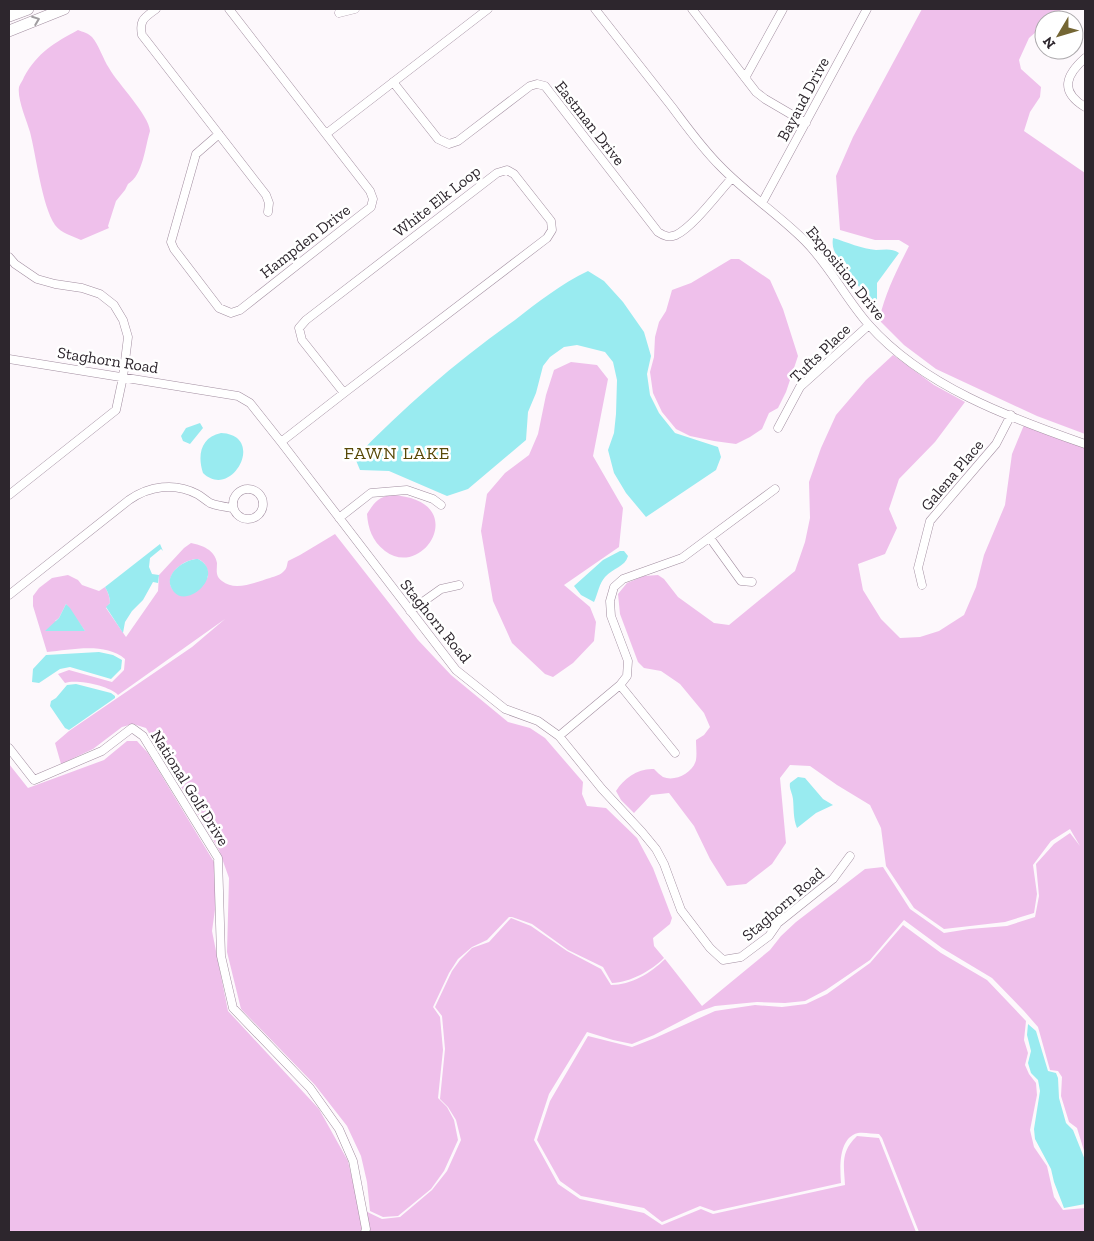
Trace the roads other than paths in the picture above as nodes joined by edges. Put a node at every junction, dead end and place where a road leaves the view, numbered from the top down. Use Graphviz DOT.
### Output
graph roads {
  1 [pos="28,9"];
  2 [pos="64,9"];
  3 [pos="156,9"];
  4 [pos="229,9"];
  5 [pos="355,9"];
  6 [pos="488,9"];
  7 [pos="595,9"];
  8 [pos="782,9"];
  9 [pos="867,9"];
  10 [pos="695,10"];
  11 [pos="339,13"];
  12 [pos="9,16"];
  13 [pos="9,31"];
  14 [pos="1085,58"];
  15 [pos="745,78"];
  16 [pos="393,82"];
  17 [pos="1085,107"];
  18 [pos="806,123"];
  19 [pos="219,134"];
  20 [pos="326,134"];
  21 [pos="732,178"];
  22 [pos="762,203"];
  23 [pos="268,212"];
  24 [pos="9,257"];
  25 [pos="869,325"];
  26 [pos="9,358"];
  27 [pos="123,377"];
  28 [pos="344,393"];
  29 [pos="1011,415"];
  30 [pos="778,428"];
  31 [pos="281,442"];
  32 [pos="1085,444"];
  33 [pos="775,490"];
  34 [pos="9,495"];
  35 [pos="441,505"];
  36 [pos="233,508"];
  37 [pos="339,518"];
  38 [pos="710,538"];
  39 [pos="752,582"];
  40 [pos="459,585"];
  41 [pos="922,585"];
  42 [pos="9,595"];
  43 [pos="410,611"];
  44 [pos="620,685"];
  45 [pos="559,736"];
  46 [pos="9,748"];
  47 [pos="675,753"];
  48 [pos="850,856"];
  49 [pos="365,1232"];
  1 -- 12 [label="main road"];
  13 -- 2 [label="main road, one-way"];
  3 -- 19 [label="street"];
  4 -- 20 [label="street, Hampden Drive"];
  5 -- 11 [label="street"];
  6 -- 16 [label="street"];
  7 -- 21 [label="street, Exposition Drive"];
  8 -- 15 [label="street"];
  9 -- 18 [label="street, Bayaud Drive"];
  10 -- 15 [label="street"];
  14 -- 17 [label="street"];
  15 -- 18 [label="street"];
  16 -- 20 [label="street"];
  16 -- 21 [label="street, Eastman Drive"];
  18 -- 22 [label="street, Bayaud Drive"];
  19 -- 20 [label="street, Hampden Drive"];
  19 -- 23 [label="street"];
  21 -- 22 [label="street, Exposition Drive"];
  22 -- 25 [label="street, Exposition Drive"];
  24 -- 27 [label="street"];
  25 -- 29 [label="street, Exposition Drive"];
  25 -- 30 [label="street, Tufts Place"];
  26 -- 27 [label="street, Staghorn Road"];
  27 -- 31 [label="street, Staghorn Road"];
  27 -- 34 [label="street"];
  28 -- 28 [label="street, White Elk Loop"];
  28 -- 31 [label="street, White Elk Loop"];
  29 -- 32 [label="street, Exposition Drive"];
  29 -- 41 [label="street, Galena Place"];
  31 -- 37 [label="street, Staghorn Road"];
  33 -- 38 [label="street"];
  35 -- 37 [label="street"];
  36 -- 42 [label="street"];
  37 -- 43 [label="street, Staghorn Road"];
  38 -- 39 [label="street"];
  38 -- 44 [label="street"];
  40 -- 43 [label="street"];
  43 -- 45 [label="street, Staghorn Road"];
  44 -- 45 [label="street"];
  44 -- 47 [label="street"];
  45 -- 48 [label="street, Staghorn Road"];
  46 -- 49 [label="street, National Golf Drive"];
}
